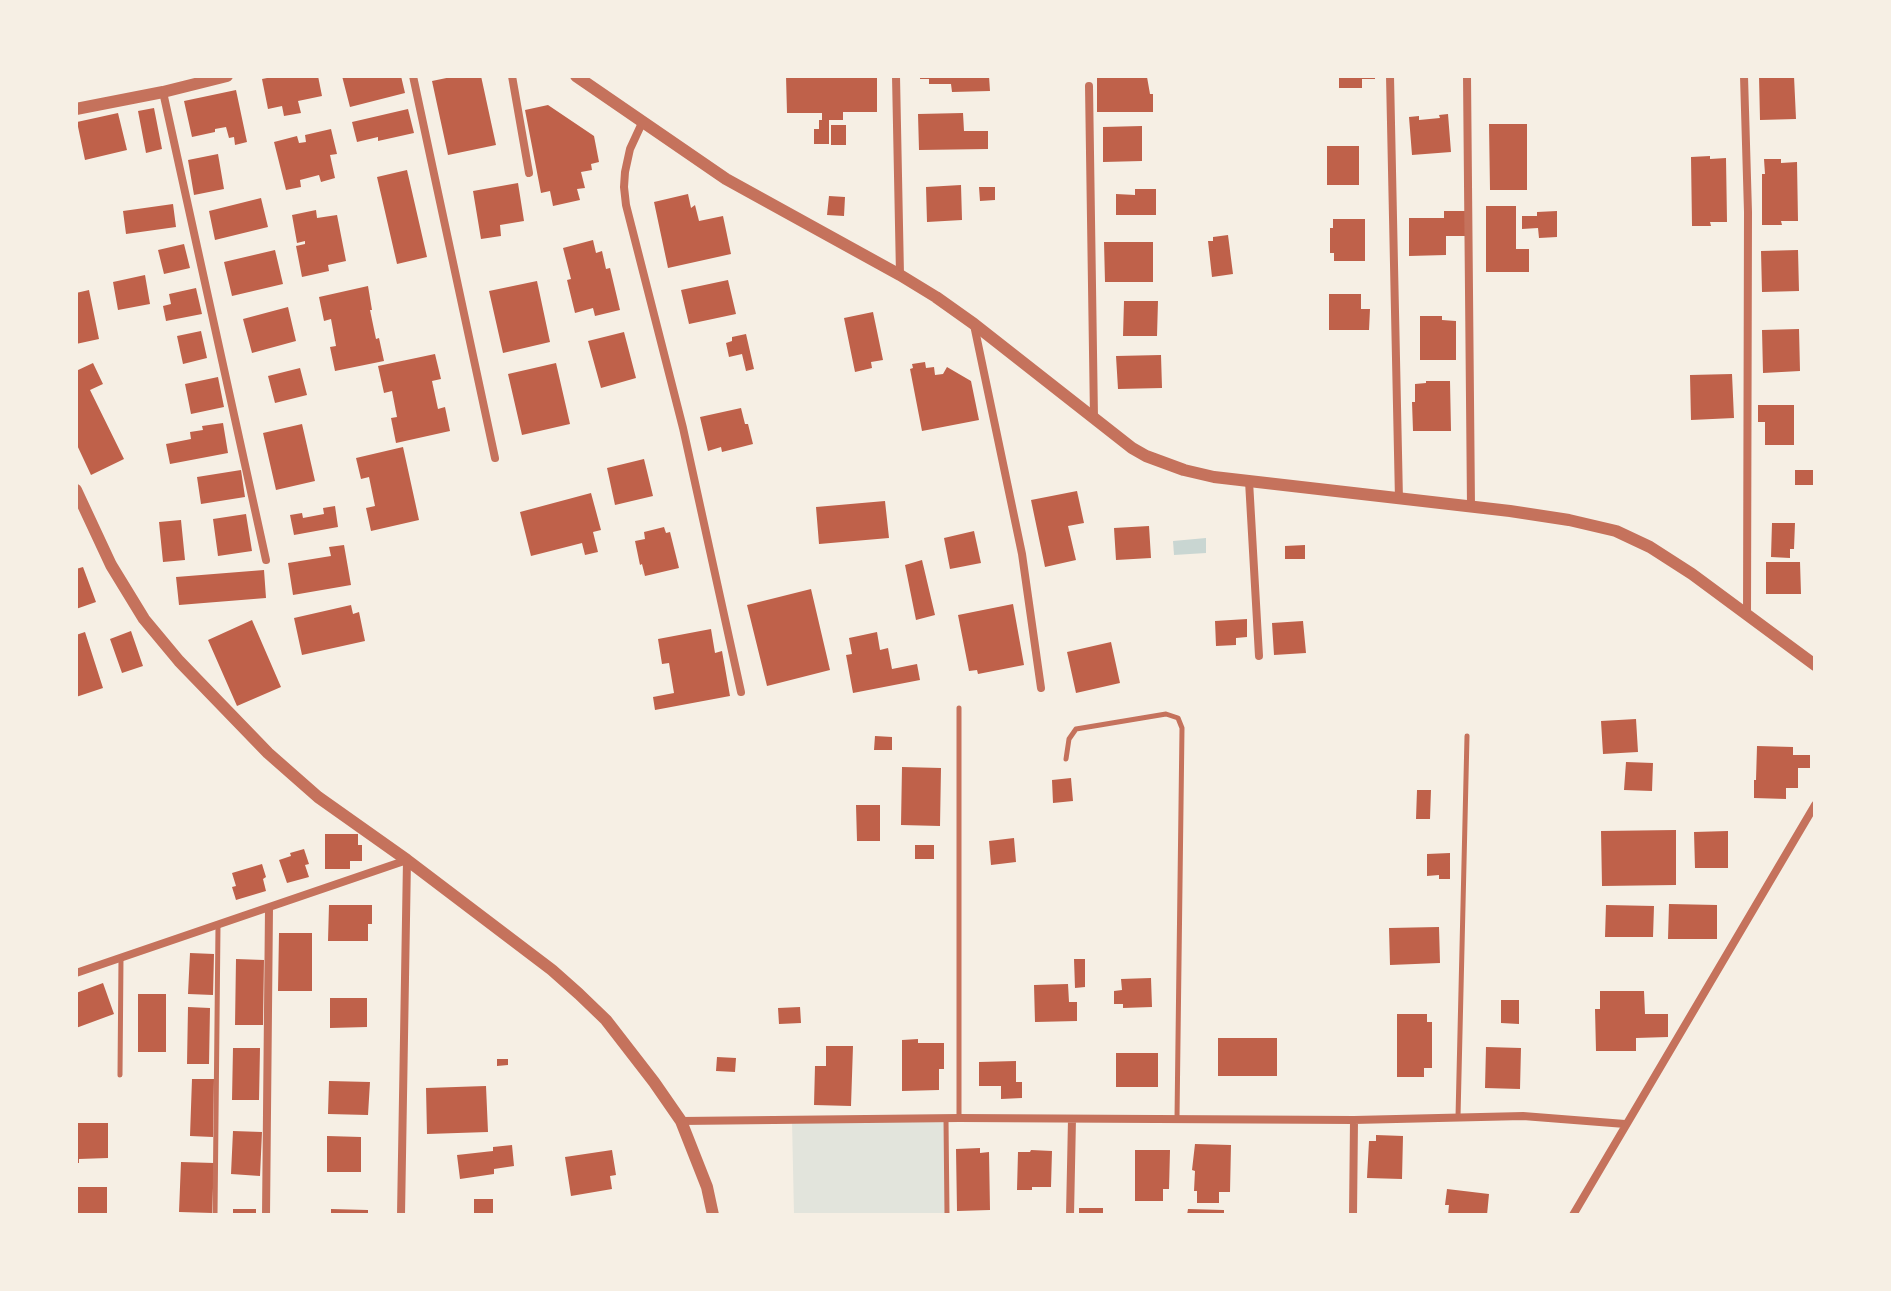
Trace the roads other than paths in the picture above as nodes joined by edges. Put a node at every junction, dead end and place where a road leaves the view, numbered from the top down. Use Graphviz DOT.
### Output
graph roads {
  1 [pos="227,76"];
  2 [pos="413,76"];
  3 [pos="512,76"];
  4 [pos="576,76"];
  5 [pos="896,76"];
  6 [pos="1390,76"];
  7 [pos="1467,76"];
  8 [pos="1744,76"];
  9 [pos="1089,86"];
  10 [pos="163,92"];
  11 [pos="76,109"];
  12 [pos="642,123"];
  13 [pos="529,173"];
  14 [pos="900,275"];
  15 [pos="974,324"];
  16 [pos="1094,419"];
  17 [pos="495,458"];
  18 [pos="1249,481"];
  19 [pos="76,490"];
  20 [pos="1399,500"];
  21 [pos="1471,507"];
  22 [pos="266,560"];
  23 [pos="1747,615"];
  24 [pos="1259,656"];
  25 [pos="1815,665"];
  26 [pos="1041,688"];
  27 [pos="741,692"];
  28 [pos="959,708"];
  29 [pos="1467,736"];
  30 [pos="1066,759"];
  31 [pos="1815,805"];
  32 [pos="407,860"];
  33 [pos="269,908"];
  34 [pos="218,925"];
  35 [pos="121,958"];
  36 [pos="76,973"];
  37 [pos="120,1075"];
  38 [pos="946,1118"];
  39 [pos="959,1118"];
  40 [pos="1177,1118"];
  41 [pos="1458,1118"];
  42 [pos="1072,1119"];
  43 [pos="1354,1120"];
  44 [pos="681,1121"];
  45 [pos="1625,1124"];
  46 [pos="215,1215"];
  47 [pos="266,1215"];
  48 [pos="401,1215"];
  49 [pos="713,1215"];
  50 [pos="947,1215"];
  51 [pos="1070,1215"];
  52 [pos="1353,1215"];
  53 [pos="1573,1215"];
  1 -- 10 [label="street"];
  2 -- 17 [label="street"];
  3 -- 13 [label="street"];
  4 -- 12 [label="street"];
  5 -- 14 [label="street"];
  6 -- 20 [label="street"];
  7 -- 21 [label="street"];
  8 -- 23 [label="street"];
  9 -- 16 [label="street"];
  10 -- 11 [label="street"];
  10 -- 22 [label="street"];
  12 -- 14 [label="street"];
  12 -- 27 [label="street"];
  14 -- 15 [label="street"];
  15 -- 16 [label="street"];
  15 -- 26 [label="street"];
  16 -- 18 [label="street"];
  18 -- 20 [label="street"];
  18 -- 24 [label="street"];
  19 -- 32 [label="street"];
  20 -- 21 [label="street"];
  21 -- 23 [label="street"];
  23 -- 25 [label="street"];
  28 -- 39 [label="lane"];
  29 -- 41 [label="lane"];
  30 -- 40 [label="lane"];
  31 -- 45 [label="street"];
  32 -- 33 [label="street"];
  32 -- 44 [label="street"];
  32 -- 48 [label="street"];
  33 -- 34 [label="street"];
  33 -- 47 [label="street"];
  34 -- 35 [label="street"];
  34 -- 46 [label="lane"];
  35 -- 36 [label="street"];
  35 -- 37 [label="lane"];
  38 -- 39 [label="street"];
  38 -- 44 [label="street"];
  38 -- 50 [label="lane"];
  39 -- 42 [label="street"];
  40 -- 42 [label="street"];
  40 -- 43 [label="street"];
  41 -- 43 [label="street"];
  41 -- 45 [label="street"];
  42 -- 51 [label="street"];
  43 -- 52 [label="street"];
  44 -- 49 [label="street"];
  45 -- 53 [label="street"];
}
